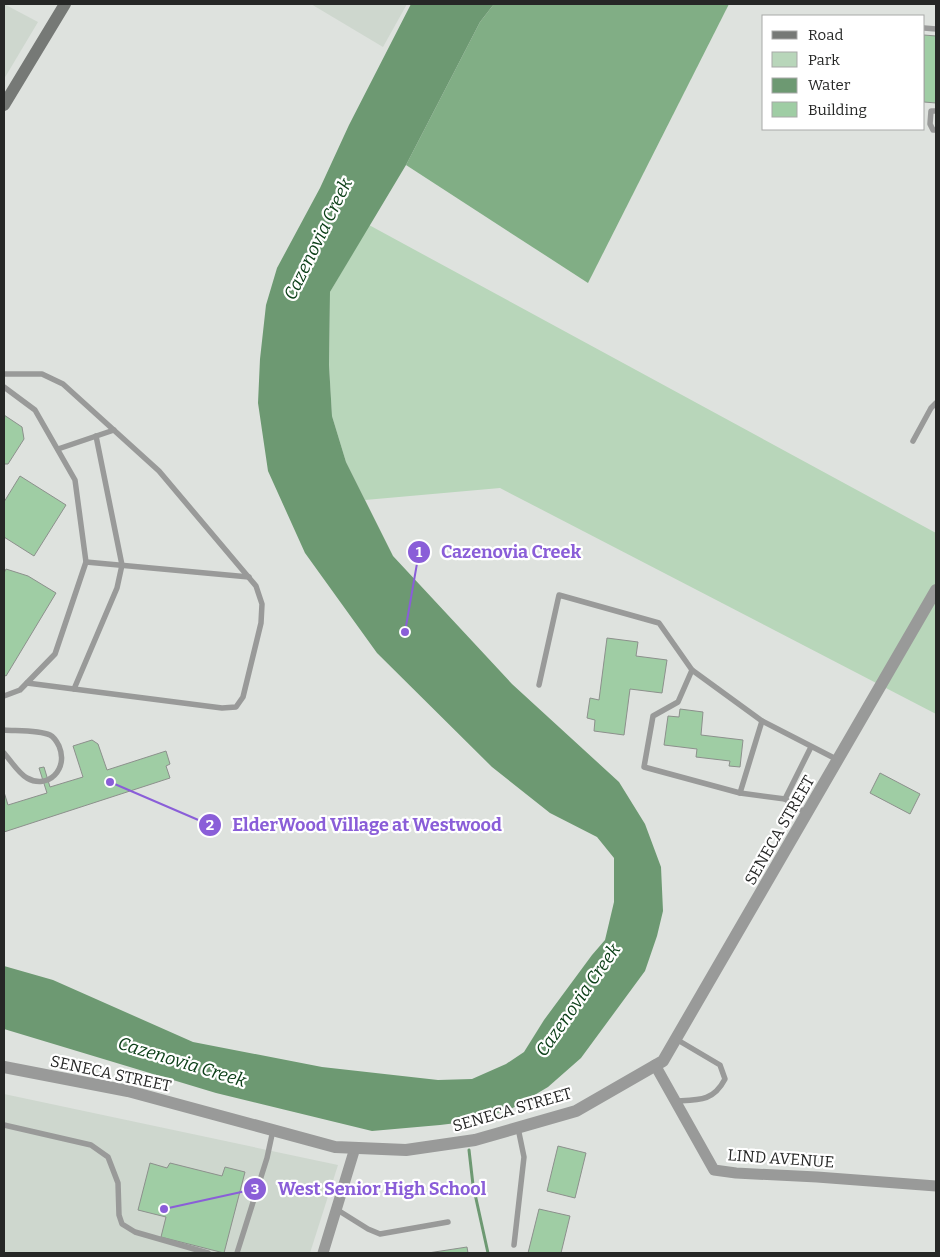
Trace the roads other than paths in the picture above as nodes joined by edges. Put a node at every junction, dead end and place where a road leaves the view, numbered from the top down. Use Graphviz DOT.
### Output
graph roads {
  1 [pos="65,4"];
  2 [pos="4,105"];
  3 [pos="936,111"];
  4 [pos="936,130"];
  5 [pos="4,374"];
  6 [pos="4,386"];
  7 [pos="936,403"];
  8 [pos="114,430"];
  9 [pos="96,436"];
  10 [pos="913,441"];
  11 [pos="58,449"];
  12 [pos="86,562"];
  13 [pos="122,565"];
  14 [pos="249,577"];
  15 [pos="936,590"];
  16 [pos="692,670"];
  17 [pos="27,683"];
  18 [pos="539,685"];
  19 [pos="74,689"];
  20 [pos="4,696"];
  21 [pos="762,721"];
  22 [pos="4,730"];
  23 [pos="811,746"];
  24 [pos="4,753"];
  25 [pos="838,760"];
  26 [pos="740,793"];
  27 [pos="785,799"];
  28 [pos="806,813"];
  29 [pos="676,1039"];
  30 [pos="655,1065"];
  31 [pos="4,1067"];
  32 [pos="675,1101"];
  33 [pos="4,1125"];
  34 [pos="518,1128"];
  35 [pos="273,1130"];
  36 [pos="355,1148"];
  37 [pos="936,1186"];
  38 [pos="336,1210"];
  39 [pos="448,1222"];
  40 [pos="514,1245"];
  41 [pos="208,1253"];
  42 [pos="237,1253"];
  43 [pos="323,1253"];
  1 -- 2 [label="main road"];
  3 -- 4 [label="lane"];
  5 -- 8 [label="lane"];
  6 -- 11 [label="lane"];
  7 -- 10 [label="lane"];
  8 -- 9 [label="lane"];
  8 -- 14 [label="lane"];
  9 -- 11 [label="lane"];
  9 -- 13 [label="lane"];
  11 -- 12 [label="lane"];
  12 -- 13 [label="lane"];
  12 -- 17 [label="lane"];
  13 -- 14 [label="lane"];
  13 -- 19 [label="lane"];
  14 -- 19 [label="lane"];
  15 -- 25 [label="street, SENECA STREET"];
  16 -- 18 [label="lane"];
  16 -- 21 [label="lane"];
  16 -- 26 [label="lane"];
  17 -- 19 [label="lane"];
  17 -- 20 [label="lane"];
  21 -- 23 [label="lane"];
  21 -- 26 [label="lane"];
  22 -- 24 [label="lane"];
  23 -- 25 [label="lane"];
  23 -- 27 [label="lane"];
  25 -- 28 [label="street, SENECA STREET"];
  26 -- 27 [label="lane"];
  27 -- 28 [label="lane"];
  28 -- 29 [label="street, SENECA STREET"];
  29 -- 30 [label="street, SENECA STREET"];
  29 -- 32 [label="lane"];
  30 -- 32 [label="street, LIND AVENUE"];
  30 -- 34 [label="street, SENECA STREET"];
  31 -- 35 [label="street, SENECA STREET"];
  32 -- 37 [label="street, LIND AVENUE"];
  33 -- 41 [label="lane"];
  34 -- 36 [label="street, SENECA STREET"];
  34 -- 40 [label="lane"];
  35 -- 36 [label="street, SENECA STREET"];
  35 -- 42 [label="lane"];
  36 -- 38 [label="street"];
  38 -- 39 [label="lane"];
  38 -- 43 [label="street"];
}
